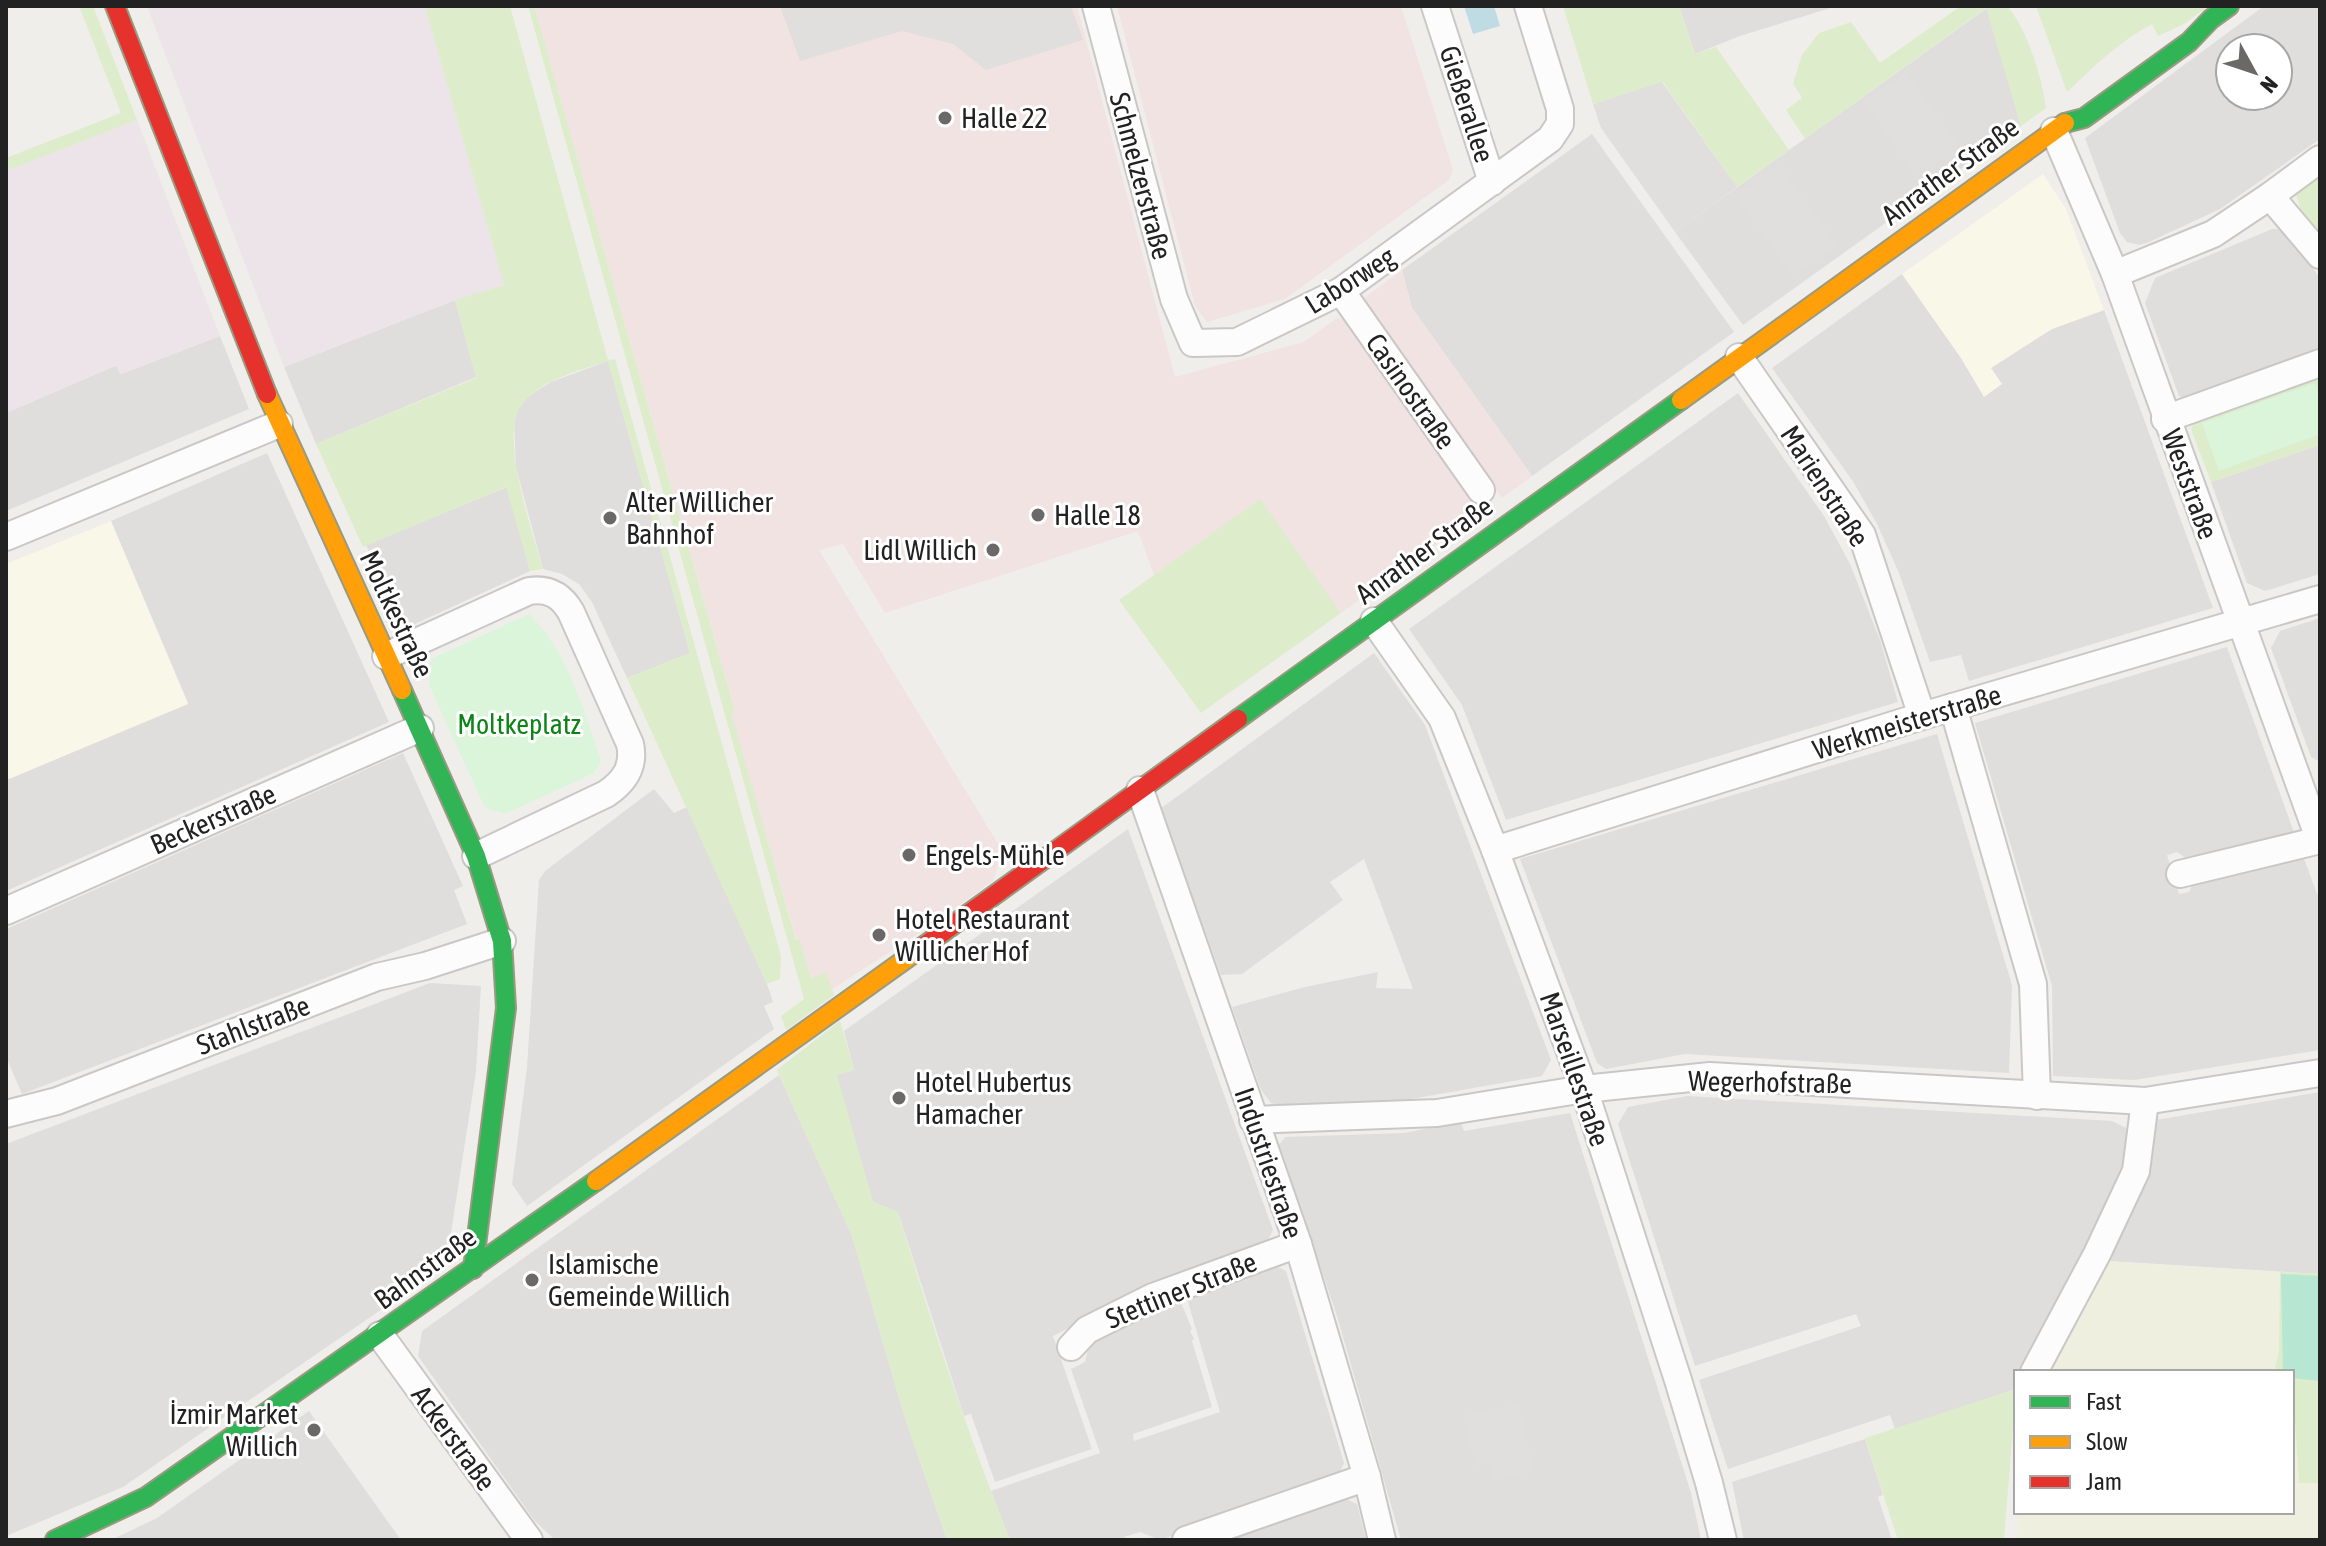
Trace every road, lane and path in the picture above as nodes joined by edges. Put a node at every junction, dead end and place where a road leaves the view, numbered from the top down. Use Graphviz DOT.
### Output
graph roads {
  1 [pos="115,6"];
  2 [pos="1096,6"];
  3 [pos="1435,6"];
  4 [pos="1528,6"];
  5 [pos="2229,6"];
  6 [pos="2211,19"];
  7 [pos="2153,45"];
  8 [pos="2097,85"];
  9 [pos="2060,127"];
  10 [pos="2320,159"];
  11 [pos="1492,182"];
  12 [pos="2270,196"];
  13 [pos="2320,255"];
  14 [pos="2115,274"];
  15 [pos="1341,291"];
  16 [pos="1193,343"];
  17 [pos="1739,357"];
  18 [pos="2320,363"];
  19 [pos="2165,419"];
  20 [pos="279,424"];
  21 [pos="1481,490"];
  22 [pos="6,537"];
  23 [pos="2320,599"];
  24 [pos="1374,621"];
  25 [pos="2240,622"];
  26 [pos="386,656"];
  27 [pos="1953,707"];
  28 [pos="1922,716"];
  29 [pos="420,728"];
  30 [pos="2309,774"];
  31 [pos="1140,790"];
  32 [pos="2320,841"];
  33 [pos="1495,850"];
  34 [pos="476,856"];
  35 [pos="2180,874"];
  36 [pos="6,911"];
  37 [pos="502,941"];
  38 [pos="816,1024"];
  39 [pos="2320,1073"];
  40 [pos="1584,1089"];
  41 [pos="2037,1096"];
  42 [pos="2145,1101"];
  43 [pos="6,1114"];
  44 [pos="1253,1120"];
  45 [pos="1298,1244"];
  46 [pos="473,1269"];
  47 [pos="380,1335"];
  48 [pos="1071,1347"];
  49 [pos="2035,1370"];
  50 [pos="1367,1477"];
  51 [pos="55,1540"];
  52 [pos="529,1540"];
  53 [pos="1186,1540"];
  54 [pos="1382,1540"];
  55 [pos="1723,1540"];
  1 -- 20 [label="street, Moltkestraße"];
  2 -- 16 [label="street, Schmelzerstraße"];
  3 -- 11 [label="street, Gießerallee"];
  4 -- 11 [label="street, Gießerallee"];
  5 -- 6 [label="street, Anrather Straße"];
  6 -- 7 [label="street, Anrather Straße"];
  6 -- 9 [label="street, Anrather Straße"];
  8 -- 9 [label="street, Anrather Straße"];
  9 -- 14 [label="street, Weststraße"];
  9 -- 17 [label="street, Anrather Straße"];
  10 -- 12 [label="street"];
  11 -- 15 [label="street, Laborweg"];
  12 -- 13 [label="street"];
  12 -- 14 [label="street"];
  14 -- 19 [label="street, Weststraße"];
  15 -- 16 [label="street, Laborweg"];
  15 -- 21 [label="street, Casinostraße"];
  17 -- 24 [label="street, Anrather Straße"];
  17 -- 28 [label="street, Marienstraße"];
  18 -- 19 [label="street"];
  19 -- 25 [label="street, Weststraße"];
  20 -- 22 [label="street"];
  20 -- 26 [label="street, Moltkestraße"];
  23 -- 25 [label="street, Werkmeisterstraße"];
  24 -- 31 [label="street, Anrather Straße"];
  24 -- 33 [label="street, Marseillestraße"];
  25 -- 27 [label="street, Werkmeisterstraße"];
  25 -- 30 [label="street, Weststraße"];
  26 -- 29 [label="street, Moltkestraße"];
  26 -- 34 [label="street"];
  27 -- 28 [label="street, Werkmeisterstraße"];
  27 -- 41 [label="street"];
  28 -- 33 [label="street, Werkmeisterstraße"];
  29 -- 34 [label="street, Moltkestraße"];
  29 -- 36 [label="street, Beckerstraße"];
  30 -- 32 [label="street, Weststraße"];
  31 -- 38 [label="street, Anrather Straße"];
  31 -- 44 [label="street, Industriestraße"];
  32 -- 35 [label="street, Weststraße"];
  33 -- 40 [label="street, Marseillestraße"];
  34 -- 37 [label="street, Moltkestraße"];
  37 -- 43 [label="street, Stahlstraße"];
  37 -- 46 [label="street, Moltkestraße"];
  38 -- 46 [label="street, Bahnstraße"];
  39 -- 42 [label="street, Wegerhofstraße"];
  40 -- 41 [label="street, Wegerhofstraße"];
  40 -- 44 [label="street, Wegerhofstraße"];
  40 -- 55 [label="street, Marseillestraße"];
  41 -- 42 [label="street, Wegerhofstraße"];
  42 -- 49 [label="street"];
  44 -- 45 [label="street, Industriestraße"];
  45 -- 48 [label="street, Stettiner Straße"];
  45 -- 50 [label="street, Industriestraße"];
  46 -- 47 [label="street, Bahnstraße"];
  47 -- 51 [label="street, Bahnstraße"];
  47 -- 52 [label="street, Ackerstraße"];
  50 -- 53 [label="street"];
  50 -- 54 [label="street, Industriestraße"];
}
